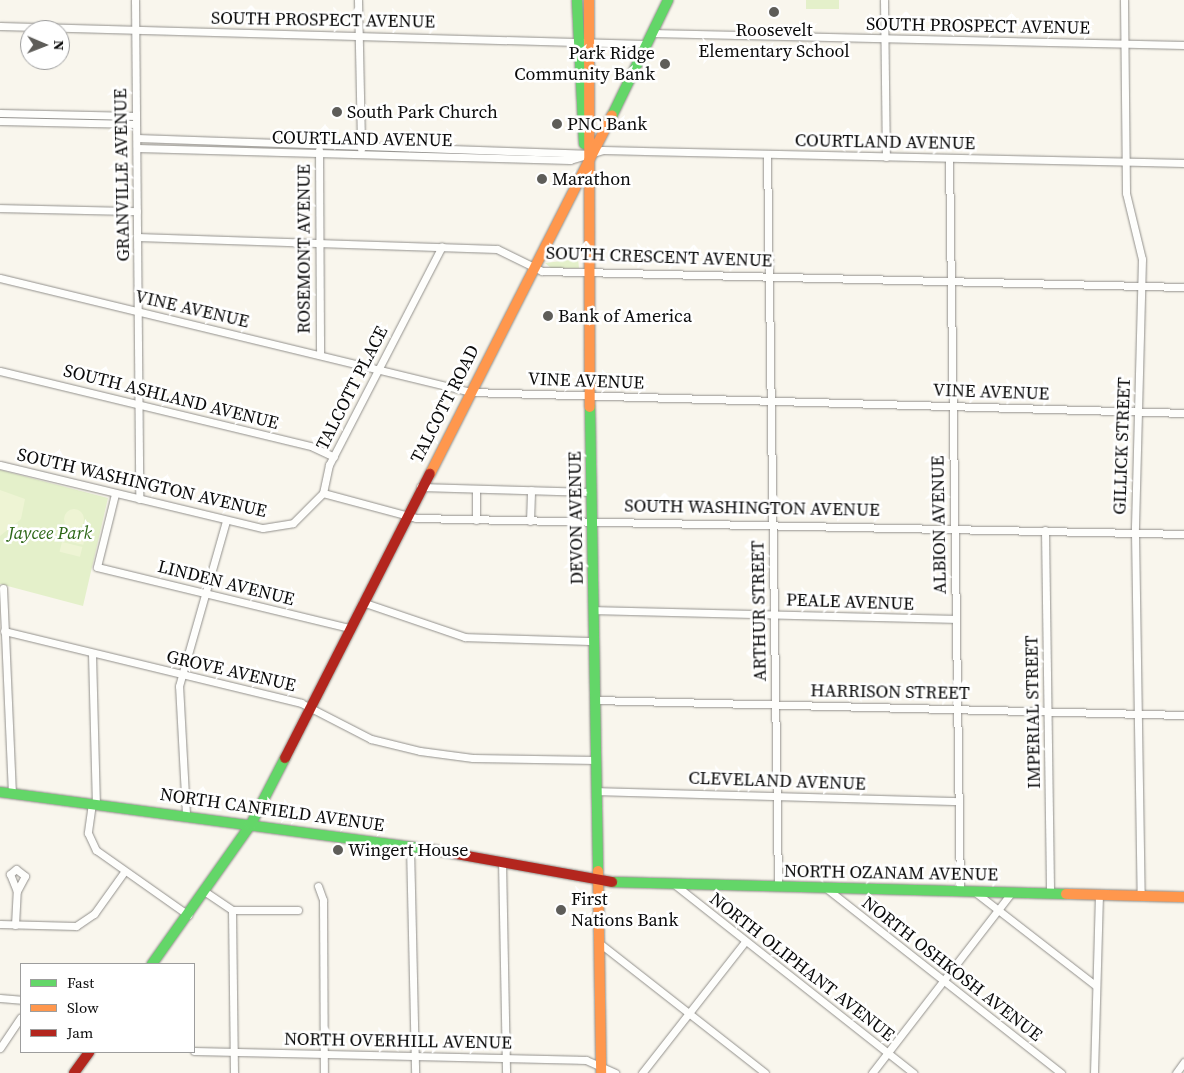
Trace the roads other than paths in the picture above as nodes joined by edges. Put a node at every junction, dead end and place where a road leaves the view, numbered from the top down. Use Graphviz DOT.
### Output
graph roads {
  1 [pos="135,0"];
  2 [pos="358,0"];
  3 [pos="577,0"];
  4 [pos="589,0"];
  5 [pos="668,0"];
  6 [pos="884,0"];
  7 [pos="1124,0"];
  8 [pos="0,26"];
  9 [pos="135,30"];
  10 [pos="651,33"];
  11 [pos="359,36"];
  12 [pos="885,39"];
  13 [pos="578,42"];
  14 [pos="590,42"];
  15 [pos="646,44"];
  16 [pos="1124,44"];
  17 [pos="1184,45"];
  18 [pos="0,113"];
  19 [pos="136,120"];
  20 [pos="0,121"];
  21 [pos="136,138"];
  22 [pos="319,143"];
  23 [pos="361,144"];
  24 [pos="137,148"];
  25 [pos="319,153"];
  26 [pos="590,153"];
  27 [pos="361,154"];
  28 [pos="766,154"];
  29 [pos="886,157"];
  30 [pos="948,159"];
  31 [pos="1126,162"];
  32 [pos="1184,164"];
  33 [pos="586,167"];
  34 [pos="0,208"];
  35 [pos="137,211"];
  36 [pos="137,237"];
  37 [pos="319,242"];
  38 [pos="442,246"];
  39 [pos="534,266"];
  40 [pos="588,272"];
  41 [pos="768,277"];
  42 [pos="0,278"];
  43 [pos="950,282"];
  44 [pos="1142,286"];
  45 [pos="1184,287"];
  46 [pos="138,312"];
  47 [pos="320,354"];
  48 [pos="379,369"];
  49 [pos="0,371"];
  50 [pos="470,392"];
  51 [pos="590,397"];
  52 [pos="770,402"];
  53 [pos="139,404"];
  54 [pos="952,405"];
  55 [pos="1138,411"];
  56 [pos="1184,412"];
  57 [pos="334,457"];
  58 [pos="0,466"];
  59 [pos="420,487"];
  60 [pos="476,489"];
  61 [pos="531,490"];
  62 [pos="591,492"];
  63 [pos="324,493"];
  64 [pos="115,494"];
  65 [pos="139,499"];
  66 [pos="407,515"];
  67 [pos="226,520"];
  68 [pos="476,520"];
  69 [pos="530,521"];
  70 [pos="592,521"];
  71 [pos="772,524"];
  72 [pos="277,528"];
  73 [pos="954,528"];
  74 [pos="1045,530"];
  75 [pos="1135,533"];
  76 [pos="1184,534"];
  77 [pos="3,588"];
  78 [pos="206,594"];
  79 [pos="362,602"];
  80 [pos="593,610"];
  81 [pos="774,614"];
  82 [pos="956,619"];
  83 [pos="349,628"];
  84 [pos="4,632"];
  85 [pos="594,641"];
  86 [pos="92,654"];
  87 [pos="183,676"];
  88 [pos="595,700"];
  89 [pos="775,704"];
  90 [pos="308,709"];
  91 [pos="957,709"];
  92 [pos="1048,711"];
  93 [pos="1138,714"];
  94 [pos="1184,715"];
  95 [pos="596,760"];
  96 [pos="596,791"];
  97 [pos="0,792"];
  98 [pos="12,794"];
  99 [pos="777,796"];
  100 [pos="958,801"];
  101 [pos="94,803"];
  102 [pos="186,814"];
  103 [pos="251,824"];
  104 [pos="410,846"];
  105 [pos="502,861"];
  106 [pos="124,872"];
  107 [pos="597,881"];
  108 [pos="673,884"];
  109 [pos="318,886"];
  110 [pos="778,887"];
  111 [pos="826,888"];
  112 [pos="17,891"];
  113 [pos="204,891"];
  114 [pos="960,891"];
  115 [pos="975,892"];
  116 [pos="1011,892"];
  117 [pos="1050,894"];
  118 [pos="1099,895"];
  119 [pos="1141,896"];
  120 [pos="1184,897"];
  121 [pos="232,910"];
  122 [pos="298,910"];
  123 [pos="999,910"];
  124 [pos="188,915"];
  125 [pos="0,924"];
  126 [pos="15,925"];
  127 [pos="598,942"];
  128 [pos="744,943"];
  129 [pos="153,963"];
  130 [pos="943,982"];
  131 [pos="1096,986"];
  132 [pos="0,998"];
  133 [pos="20,1000"];
  134 [pos="688,1014"];
  135 [pos="20,1018"];
  136 [pos="0,1048"];
  137 [pos="195,1051"];
  138 [pos="233,1052"];
  139 [pos="88,1053"];
  140 [pos="324,1054"];
  141 [pos="888,1054"];
  142 [pos="415,1056"];
  143 [pos="506,1058"];
  144 [pos="1184,1062"];
  145 [pos="601,1068"];
  146 [pos="74,1073"];
  147 [pos="234,1073"];
  148 [pos="324,1073"];
  149 [pos="416,1073"];
  150 [pos="506,1073"];
  151 [pos="615,1073"];
  152 [pos="642,1073"];
  153 [pos="765,1073"];
  154 [pos="872,1073"];
  155 [pos="913,1073"];
  156 [pos="1061,1073"];
  157 [pos="1094,1073"];
  158 [pos="1176,1073"];
  1 -- 9 [label="street, GRANVILLE AVENUE"];
  2 -- 11 [label="street"];
  3 -- 13 [label="street, DEVON AVENUE"];
  4 -- 14 [label="street, DEVON AVENUE"];
  5 -- 10 [label="street"];
  6 -- 12 [label="street"];
  7 -- 16 [label="street, GILLICK STREET"];
  8 -- 9 [label="street, SOUTH PROSPECT AVENUE"];
  9 -- 11 [label="street, SOUTH PROSPECT AVENUE"];
  9 -- 19 [label="street, GRANVILLE AVENUE"];
  10 -- 12 [label="street, SOUTH PROSPECT AVENUE"];
  10 -- 15 [label="street"];
  11 -- 13 [label="street, SOUTH PROSPECT AVENUE"];
  11 -- 23 [label="street"];
  12 -- 16 [label="street, SOUTH PROSPECT AVENUE"];
  12 -- 29 [label="street"];
  13 -- 14 [label="street, SOUTH PROSPECT AVENUE"];
  13 -- 26 [label="street, DEVON AVENUE"];
  14 -- 15 [label="street, SOUTH PROSPECT AVENUE"];
  14 -- 26 [label="street, DEVON AVENUE"];
  15 -- 26 [label="street"];
  16 -- 17 [label="street, SOUTH PROSPECT AVENUE"];
  16 -- 31 [label="street, GILLICK STREET"];
  18 -- 19 [label="street"];
  19 -- 20 [label="street"];
  19 -- 21 [label="street, GRANVILLE AVENUE"];
  21 -- 22 [label="street, COURTLAND AVENUE"];
  21 -- 24 [label="street, GRANVILLE AVENUE"];
  22 -- 23 [label="street, COURTLAND AVENUE"];
  22 -- 25 [label="street, ROSEMONT AVENUE"];
  23 -- 26 [label="street, COURTLAND AVENUE"];
  23 -- 27 [label="street"];
  24 -- 25 [label="street, COURTLAND AVENUE"];
  24 -- 35 [label="street, GRANVILLE AVENUE"];
  25 -- 27 [label="street, COURTLAND AVENUE"];
  25 -- 37 [label="street, ROSEMONT AVENUE"];
  26 -- 27 [label="street, COURTLAND AVENUE"];
  26 -- 28 [label="street, COURTLAND AVENUE"];
  26 -- 33 [label="street, DEVON AVENUE"];
  28 -- 29 [label="street, COURTLAND AVENUE"];
  28 -- 41 [label="street, ARTHUR STREET"];
  29 -- 30 [label="street, COURTLAND AVENUE"];
  30 -- 31 [label="street, COURTLAND AVENUE"];
  30 -- 43 [label="street, ALBION AVENUE"];
  31 -- 32 [label="street, COURTLAND AVENUE"];
  31 -- 44 [label="street, GILLICK STREET"];
  33 -- 39 [label="street, TALCOTT ROAD"];
  33 -- 40 [label="street, DEVON AVENUE"];
  34 -- 35 [label="street"];
  35 -- 36 [label="street, GRANVILLE AVENUE"];
  36 -- 37 [label="street, SOUTH CRESCENT AVENUE"];
  36 -- 46 [label="street, GRANVILLE AVENUE"];
  37 -- 38 [label="street, SOUTH CRESCENT AVENUE"];
  37 -- 47 [label="street, ROSEMONT AVENUE"];
  38 -- 39 [label="street, SOUTH CRESCENT AVENUE"];
  38 -- 48 [label="street, TALCOTT PLACE"];
  39 -- 40 [label="street, SOUTH CRESCENT AVENUE"];
  39 -- 50 [label="street, TALCOTT ROAD"];
  40 -- 41 [label="street, SOUTH CRESCENT AVENUE"];
  40 -- 51 [label="street, DEVON AVENUE"];
  41 -- 43 [label="street, SOUTH CRESCENT AVENUE"];
  41 -- 52 [label="street, ARTHUR STREET"];
  42 -- 46 [label="street, VINE AVENUE"];
  43 -- 44 [label="street, SOUTH CRESCENT AVENUE"];
  43 -- 54 [label="street, ALBION AVENUE"];
  44 -- 45 [label="street, SOUTH CRESCENT AVENUE"];
  44 -- 55 [label="street, GILLICK STREET"];
  46 -- 47 [label="street, VINE AVENUE"];
  46 -- 53 [label="street, GRANVILLE AVENUE"];
  47 -- 48 [label="street, VINE AVENUE"];
  48 -- 50 [label="street, VINE AVENUE"];
  48 -- 57 [label="street, TALCOTT PLACE"];
  49 -- 53 [label="street, SOUTH ASHLAND AVENUE"];
  50 -- 51 [label="street, VINE AVENUE"];
  50 -- 59 [label="street, TALCOTT ROAD"];
  51 -- 52 [label="street, VINE AVENUE"];
  51 -- 62 [label="street, DEVON AVENUE"];
  52 -- 54 [label="street, VINE AVENUE"];
  52 -- 71 [label="street, ARTHUR STREET"];
  53 -- 57 [label="street, SOUTH ASHLAND AVENUE"];
  53 -- 65 [label="street, GRANVILLE AVENUE"];
  54 -- 55 [label="street, VINE AVENUE"];
  54 -- 73 [label="street, ALBION AVENUE"];
  55 -- 56 [label="street, VINE AVENUE"];
  55 -- 75 [label="street, GILLICK STREET"];
  57 -- 63 [label="street, TALCOTT PLACE"];
  58 -- 64 [label="street, SOUTH WASHINGTON AVENUE"];
  59 -- 60 [label="street"];
  59 -- 66 [label="street, TALCOTT ROAD"];
  60 -- 61 [label="street"];
  60 -- 68 [label="street"];
  61 -- 62 [label="street"];
  61 -- 69 [label="street"];
  62 -- 70 [label="street, DEVON AVENUE"];
  63 -- 66 [label="street, SOUTH WASHINGTON AVENUE"];
  63 -- 72 [label="street, TALCOTT PLACE"];
  64 -- 65 [label="street, SOUTH WASHINGTON AVENUE"];
  64 -- 78 [label="street, LINDEN AVENUE"];
  65 -- 67 [label="street, SOUTH WASHINGTON AVENUE"];
  66 -- 68 [label="street, SOUTH WASHINGTON AVENUE"];
  66 -- 79 [label="street, TALCOTT ROAD"];
  67 -- 72 [label="street, SOUTH WASHINGTON AVENUE"];
  67 -- 78 [label="street"];
  68 -- 69 [label="street, SOUTH WASHINGTON AVENUE"];
  69 -- 70 [label="street, SOUTH WASHINGTON AVENUE"];
  70 -- 71 [label="street, SOUTH WASHINGTON AVENUE"];
  70 -- 80 [label="street, DEVON AVENUE"];
  71 -- 73 [label="street, SOUTH WASHINGTON AVENUE"];
  71 -- 81 [label="street, ARTHUR STREET"];
  73 -- 74 [label="street, SOUTH WASHINGTON AVENUE"];
  73 -- 82 [label="street, ALBION AVENUE"];
  74 -- 75 [label="street, SOUTH WASHINGTON AVENUE"];
  74 -- 92 [label="street, IMPERIAL STREET"];
  75 -- 76 [label="street, SOUTH WASHINGTON AVENUE"];
  75 -- 93 [label="street, GILLICK STREET"];
  77 -- 84 [label="street"];
  78 -- 83 [label="street, LINDEN AVENUE"];
  78 -- 87 [label="street"];
  79 -- 83 [label="street, TALCOTT ROAD"];
  79 -- 85 [label="street"];
  80 -- 81 [label="street, PEALE AVENUE"];
  80 -- 85 [label="street, DEVON AVENUE"];
  81 -- 82 [label="street, PEALE AVENUE"];
  81 -- 89 [label="street, ARTHUR STREET"];
  82 -- 91 [label="street, ALBION AVENUE"];
  83 -- 90 [label="street, TALCOTT ROAD"];
  84 -- 86 [label="street, GROVE AVENUE"];
  84 -- 98 [label="street"];
  85 -- 88 [label="street, DEVON AVENUE"];
  86 -- 87 [label="street, GROVE AVENUE"];
  86 -- 101 [label="street"];
  87 -- 90 [label="street, GROVE AVENUE"];
  87 -- 102 [label="street"];
  88 -- 89 [label="street, HARRISON STREET"];
  88 -- 95 [label="street, DEVON AVENUE"];
  89 -- 91 [label="street, HARRISON STREET"];
  89 -- 99 [label="street, ARTHUR STREET"];
  90 -- 95 [label="street, GROVE AVENUE"];
  90 -- 103 [label="street, TALCOTT ROAD"];
  91 -- 92 [label="street, HARRISON STREET"];
  91 -- 100 [label="street, ALBION AVENUE"];
  92 -- 93 [label="street, HARRISON STREET"];
  92 -- 117 [label="street, IMPERIAL STREET"];
  93 -- 94 [label="street, HARRISON STREET"];
  93 -- 119 [label="street, GILLICK STREET"];
  95 -- 96 [label="street, DEVON AVENUE"];
  96 -- 99 [label="street, CLEVELAND AVENUE"];
  96 -- 107 [label="street, DEVON AVENUE"];
  97 -- 98 [label="street, NORTH CANFIELD AVENUE"];
  98 -- 101 [label="street, NORTH CANFIELD AVENUE"];
  99 -- 100 [label="street, CLEVELAND AVENUE"];
  99 -- 110 [label="street, ARTHUR STREET"];
  100 -- 114 [label="street, ALBION AVENUE"];
  101 -- 102 [label="street, NORTH CANFIELD AVENUE"];
  101 -- 106 [label="street"];
  102 -- 103 [label="street, NORTH CANFIELD AVENUE"];
  103 -- 104 [label="street, NORTH CANFIELD AVENUE"];
  103 -- 113 [label="street, TALCOTT ROAD"];
  104 -- 105 [label="street, NORTH CANFIELD AVENUE"];
  104 -- 142 [label="street"];
  105 -- 107 [label="street, NORTH CANFIELD AVENUE"];
  105 -- 143 [label="street"];
  106 -- 124 [label="street"];
  106 -- 126 [label="street"];
  107 -- 108 [label="street, NORTH OZANAM AVENUE"];
  107 -- 127 [label="street, DEVON AVENUE"];
  108 -- 110 [label="street, NORTH OZANAM AVENUE"];
  108 -- 128 [label="street, NORTH OLIPHANT AVENUE"];
  109 -- 140 [label="street"];
  110 -- 111 [label="street, NORTH OZANAM AVENUE"];
  111 -- 114 [label="street, NORTH OZANAM AVENUE"];
  111 -- 130 [label="street, NORTH OSHKOSH AVENUE"];
  112 -- 126 [label="street"];
  113 -- 121 [label="street"];
  113 -- 124 [label="street, TALCOTT ROAD"];
  114 -- 115 [label="street, NORTH OZANAM AVENUE"];
  115 -- 116 [label="street, NORTH OZANAM AVENUE"];
  115 -- 123 [label="street"];
  116 -- 117 [label="street, NORTH OZANAM AVENUE"];
  116 -- 123 [label="street"];
  117 -- 118 [label="street, NORTH OZANAM AVENUE"];
  118 -- 119 [label="street, NORTH OZANAM AVENUE"];
  118 -- 131 [label="street"];
  119 -- 120 [label="street, NORTH OZANAM AVENUE"];
  121 -- 122 [label="street"];
  121 -- 138 [label="street"];
  123 -- 130 [label="street"];
  123 -- 131 [label="street"];
  124 -- 129 [label="street, TALCOTT ROAD"];
  125 -- 126 [label="street"];
  127 -- 134 [label="street"];
  127 -- 145 [label="street, DEVON AVENUE"];
  128 -- 134 [label="street"];
  128 -- 141 [label="street, NORTH OLIPHANT AVENUE"];
  130 -- 141 [label="street"];
  130 -- 156 [label="street, NORTH OSHKOSH AVENUE"];
  131 -- 157 [label="street"];
  132 -- 133 [label="street"];
  134 -- 152 [label="street"];
  134 -- 153 [label="street"];
  135 -- 136 [label="street"];
  137 -- 138 [label="street, NORTH OVERHILL AVENUE"];
  138 -- 140 [label="street, NORTH OVERHILL AVENUE"];
  138 -- 147 [label="street"];
  139 -- 146 [label="street"];
  140 -- 142 [label="street, NORTH OVERHILL AVENUE"];
  140 -- 148 [label="street"];
  141 -- 154 [label="street"];
  141 -- 155 [label="street, NORTH OLIPHANT AVENUE"];
  142 -- 143 [label="street, NORTH OVERHILL AVENUE"];
  142 -- 149 [label="street"];
  143 -- 145 [label="street, NORTH OVERHILL AVENUE"];
  143 -- 150 [label="street"];
  144 -- 158 [label="street"];
  145 -- 151 [label="street"];
}
